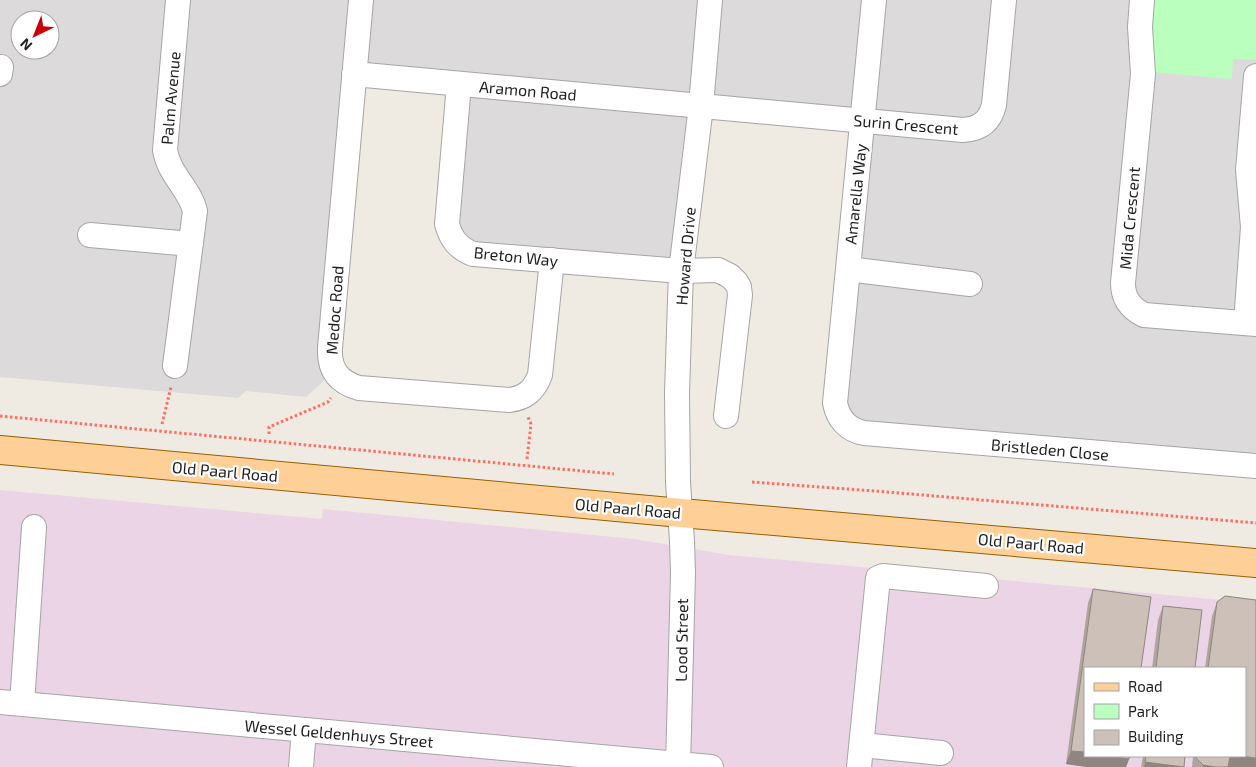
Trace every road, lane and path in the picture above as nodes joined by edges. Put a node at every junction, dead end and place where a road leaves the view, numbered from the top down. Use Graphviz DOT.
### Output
graph roads {
  1 [pos="178,0"];
  2 [pos="361,0"];
  3 [pos="710,0"];
  4 [pos="874,0"];
  5 [pos="1004,0"];
  6 [pos="1142,0"];
  7 [pos="354,74"];
  8 [pos="1256,76"];
  9 [pos="459,84"];
  10 [pos="701,106"];
  11 [pos="863,121"];
  12 [pos="90,235"];
  13 [pos="191,244"];
  14 [pos="552,260"];
  15 [pos="848,269"];
  16 [pos="681,271"];
  17 [pos="970,284"];
  18 [pos="1251,323"];
  19 [pos="175,366"];
  20 [pos="343,381"];
  21 [pos="521,398"];
  22 [pos="0,416"];
  23 [pos="726,416"];
  24 [pos="162,424"];
  25 [pos="846,425"];
  26 [pos="269,434"];
  27 [pos="0,450"];
  28 [pos="527,459"];
  29 [pos="1256,466"];
  30 [pos="614,474"];
  31 [pos="752,482"];
  32 [pos="680,513"];
  33 [pos="1256,523"];
  34 [pos="34,527"];
  35 [pos="1256,563"];
  36 [pos="986,586"];
  37 [pos="11,703"];
  38 [pos="304,730"];
  39 [pos="942,753"];
  40 [pos="860,756"];
  41 [pos="916,759"];
  42 [pos="678,766"];
  43 [pos="301,767"];
  44 [pos="711,767"];
  1 -- 13 [label="street, Palm Avenue"];
  2 -- 7 [label="street, Medoc Road"];
  3 -- 10 [label="street, Howard Drive"];
  4 -- 11 [label="street, Amarella Way"];
  5 -- 11 [label="street, Surin Crescent"];
  6 -- 18 [label="street, Mida Crescent"];
  7 -- 9 [label="street, Aramon Road"];
  7 -- 20 [label="street, Medoc Road"];
  8 -- 18 [label="street"];
  9 -- 10 [label="street, Aramon Road"];
  9 -- 14 [label="street, Breton Way"];
  10 -- 11 [label="street, Surin Crescent"];
  10 -- 16 [label="street, Howard Drive"];
  11 -- 15 [label="street, Amarella Way"];
  12 -- 13 [label="street"];
  13 -- 19 [label="street, Palm Avenue"];
  14 -- 16 [label="street, Breton Way"];
  14 -- 21 [label="street"];
  15 -- 17 [label="street"];
  15 -- 25 [label="street, Amarella Way"];
  16 -- 23 [label="street, Breton Way"];
  16 -- 32 [label="street, Howard Drive"];
  19 -- 24 [label="path"];
  20 -- 21 [label="street"];
  20 -- 26 [label="path"];
  21 -- 28 [label="path"];
  22 -- 30 [label="path"];
  25 -- 29 [label="street, Bristleden Close"];
  27 -- 32 [label="main road, Old Paarl Road"];
  31 -- 33 [label="path"];
  32 -- 35 [label="main road, Old Paarl Road"];
  32 -- 42 [label="street, Lood Street"];
  34 -- 37 [label="street"];
  36 -- 40 [label="street"];
  37 -- 38 [label="street, Wessel Geldenhuys Street"];
  38 -- 42 [label="street, Wessel Geldenhuys Street"];
  38 -- 43 [label="street"];
  39 -- 41 [label="street"];
  40 -- 41 [label="street"];
  42 -- 44 [label="street, Wessel Geldenhuys Street"];
}
